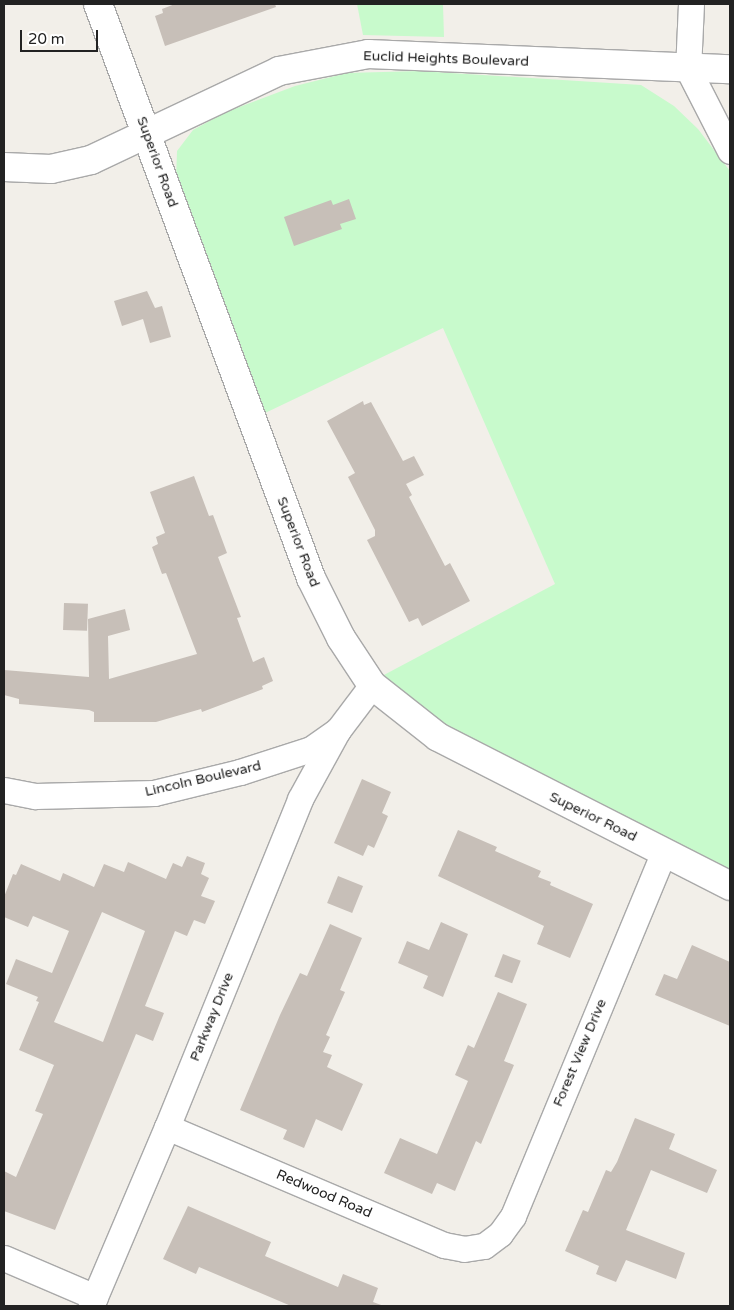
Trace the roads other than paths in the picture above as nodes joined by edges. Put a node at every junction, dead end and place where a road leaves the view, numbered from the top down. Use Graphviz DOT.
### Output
graph roads {
  1 [pos="98,4"];
  2 [pos="691,4"];
  3 [pos="688,69"];
  4 [pos="730,69"];
  5 [pos="147,136"];
  6 [pos="730,151"];
  7 [pos="4,167"];
  8 [pos="372,686"];
  9 [pos="338,730"];
  10 [pos="4,790"];
  11 [pos="664,852"];
  12 [pos="730,886"];
  13 [pos="168,1127"];
  14 [pos="484,1246"];
  15 [pos="4,1258"];
  16 [pos="93,1301"];
  1 -- 5 [label="street, Superior Road"];
  2 -- 3 [label="street"];
  3 -- 4 [label="street, Euclid Heights Boulevard"];
  3 -- 5 [label="street, Euclid Heights Boulevard"];
  3 -- 6 [label="street"];
  5 -- 7 [label="street, Euclid Heights Boulevard"];
  5 -- 8 [label="street, Superior Road"];
  8 -- 9 [label="street, Lincoln Boulevard"];
  8 -- 11 [label="street, Superior Road"];
  9 -- 10 [label="street, Lincoln Boulevard"];
  9 -- 13 [label="street, Parkway Drive"];
  11 -- 12 [label="street, Superior Road"];
  11 -- 14 [label="street, Forest View Drive"];
  13 -- 14 [label="street, Redwood Road"];
  13 -- 16 [label="street, Parkway Drive"];
  15 -- 16 [label="street"];
}
